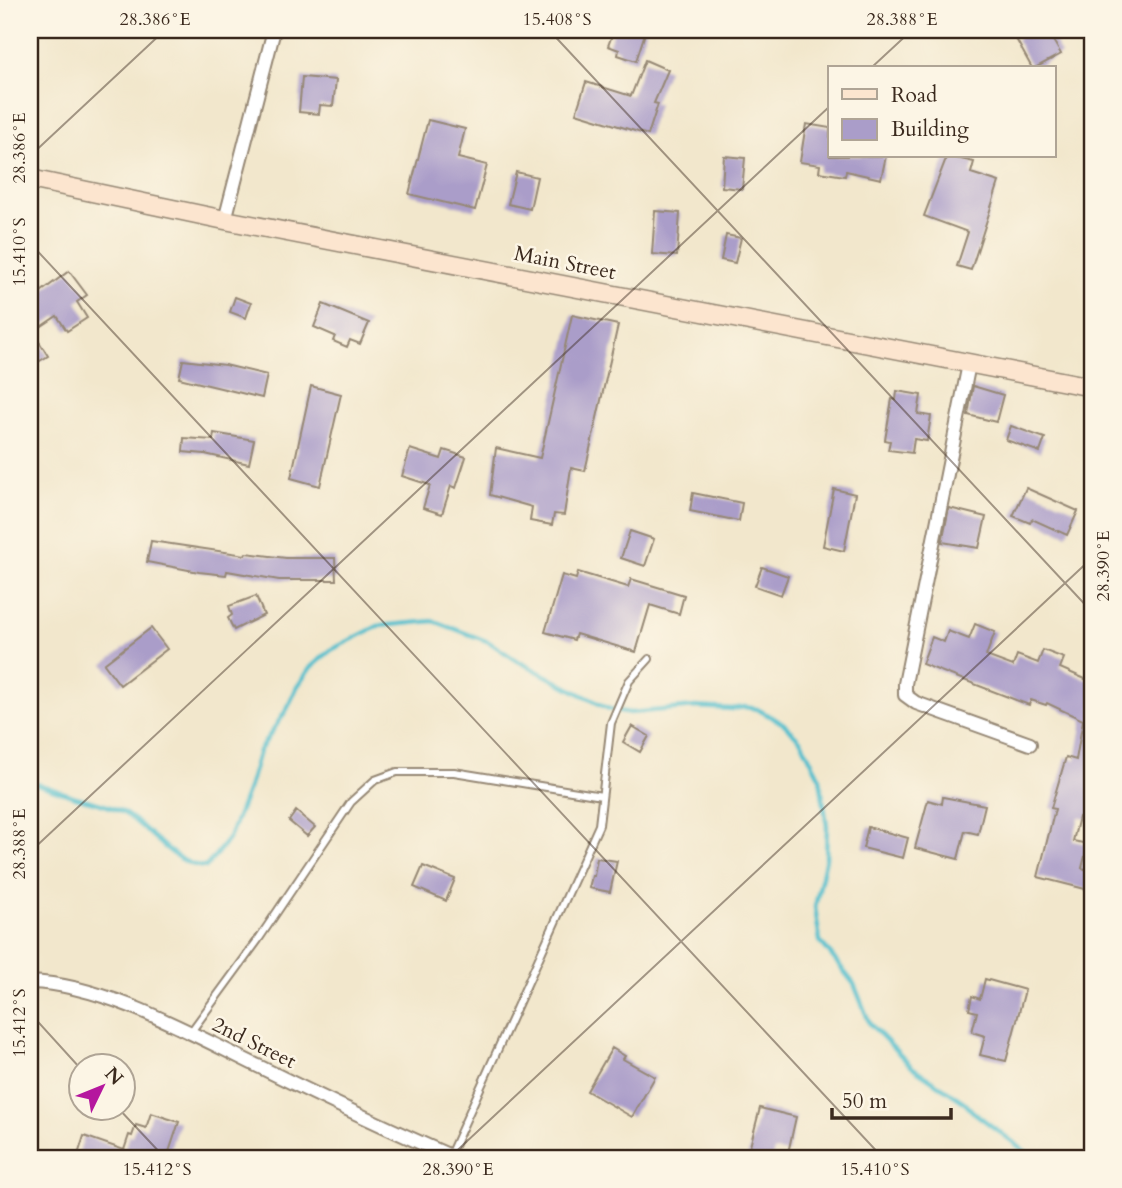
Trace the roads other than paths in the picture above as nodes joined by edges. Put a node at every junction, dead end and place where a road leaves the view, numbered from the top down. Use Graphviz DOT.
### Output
graph roads {
  1 [pos="274,30"];
  2 [pos="30,179"];
  3 [pos="225,220"];
  4 [pos="969,364"];
  5 [pos="1092,387"];
  6 [pos="649,659"];
  7 [pos="1030,744"];
  8 [pos="602,796"];
  9 [pos="30,982"];
  10 [pos="190,1033"];
  11 [pos="452,1157"];
  1 -- 3 [label="street"];
  2 -- 3 [label="main road, Main Street"];
  3 -- 4 [label="main road, Main Street"];
  4 -- 5 [label="main road, Main Street"];
  4 -- 7 [label="street"];
  6 -- 8 [label="lane"];
  8 -- 10 [label="lane"];
  8 -- 11 [label="lane"];
  9 -- 10 [label="street, 2nd Street"];
  10 -- 11 [label="street, 2nd Street"];
}
